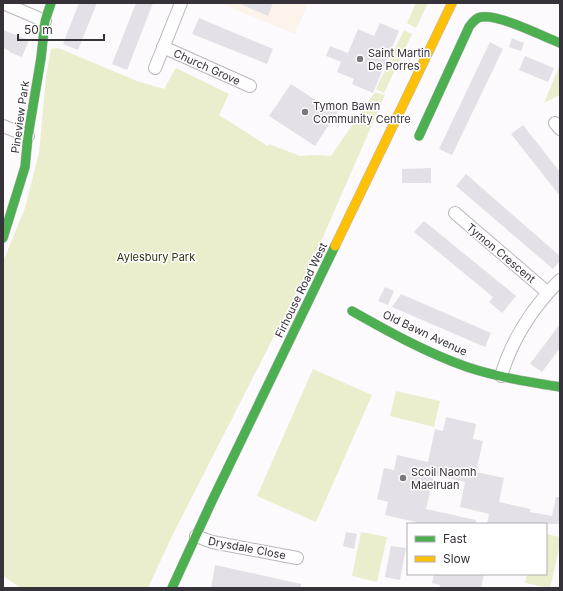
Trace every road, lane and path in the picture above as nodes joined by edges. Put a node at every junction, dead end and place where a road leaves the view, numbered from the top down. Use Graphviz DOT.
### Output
graph roads {
  1 [pos="3,3"];
  2 [pos="51,3"];
  3 [pos="181,3"];
  4 [pos="452,3"];
  5 [pos="45,21"];
  6 [pos="560,43"];
  7 [pos="163,47"];
  8 [pos="155,68"];
  9 [pos="250,86"];
  10 [pos="3,126"];
  11 [pos="28,136"];
  12 [pos="419,136"];
  13 [pos="455,214"];
  14 [pos="3,238"];
  15 [pos="560,280"];
  16 [pos="547,292"];
  17 [pos="352,311"];
  18 [pos="501,376"];
  19 [pos="560,387"];
  20 [pos="196,536"];
  21 [pos="297,558"];
  22 [pos="172,588"];
  1 -- 5 [label="street"];
  2 -- 5 [label="street, Pineview Park"];
  3 -- 7 [label="street, Church Grove"];
  4 -- 20 [label="street, Firhouse Road West"];
  5 -- 11 [label="street, Pineview Park"];
  6 -- 12 [label="street"];
  7 -- 8 [label="street, Church Grove"];
  7 -- 9 [label="street, Church Grove"];
  10 -- 11 [label="street"];
  11 -- 14 [label="street, Pineview Park"];
  13 -- 16 [label="street, Tymon Crescent"];
  15 -- 16 [label="street"];
  16 -- 18 [label="street"];
  17 -- 18 [label="street, Old Bawn Avenue"];
  18 -- 19 [label="street, Old Bawn Avenue"];
  20 -- 21 [label="street, Drysdale Close"];
  20 -- 22 [label="street, Firhouse Road West"];
}
